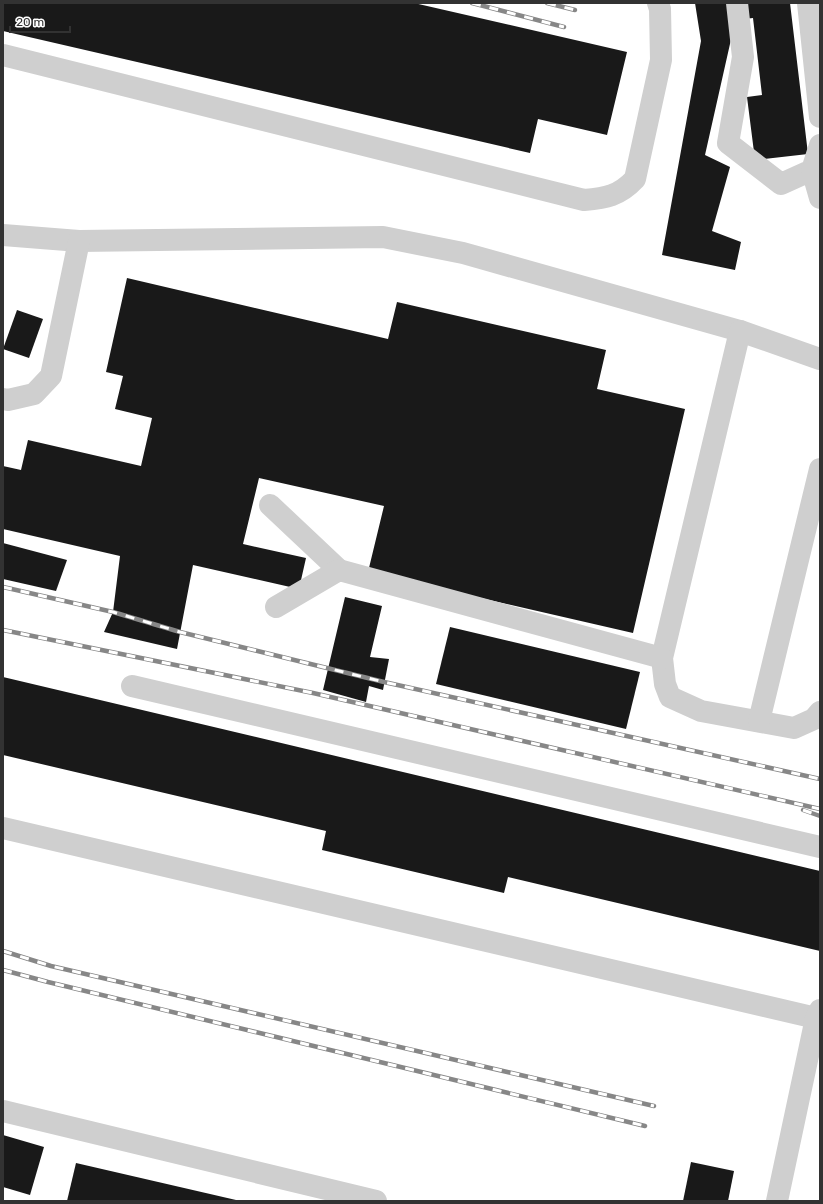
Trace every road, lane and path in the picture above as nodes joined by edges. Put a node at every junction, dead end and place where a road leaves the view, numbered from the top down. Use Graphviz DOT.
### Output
graph roads {
  1 [pos="658,3"];
  2 [pos="737,3"];
  3 [pos="812,4"];
  4 [pos="3,55"];
  5 [pos="820,117"];
  6 [pos="820,145"];
  7 [pos="812,170"];
  8 [pos="820,198"];
  9 [pos="3,235"];
  10 [pos="79,241"];
  11 [pos="740,331"];
  12 [pos="820,359"];
  13 [pos="3,399"];
  14 [pos="820,469"];
  15 [pos="270,505"];
  16 [pos="339,570"];
  17 [pos="276,607"];
  18 [pos="662,658"];
  19 [pos="132,686"];
  20 [pos="820,712"];
  21 [pos="759,722"];
  22 [pos="3,828"];
  23 [pos="820,846"];
  24 [pos="819,1017"];
  25 [pos="812,1082"];
  26 [pos="3,1111"];
  27 [pos="376,1201"];
  28 [pos="777,1201"];
  1 -- 4 [label="lane"];
  2 -- 7 [label="lane"];
  3 -- 5 [label="lane"];
  6 -- 7 [label="lane"];
  7 -- 8 [label="lane"];
  9 -- 10 [label="lane"];
  10 -- 11 [label="lane"];
  10 -- 13 [label="lane"];
  11 -- 12 [label="lane"];
  11 -- 18 [label="lane"];
  14 -- 21 [label="lane"];
  15 -- 16 [label="lane"];
  16 -- 17 [label="lane"];
  16 -- 18 [label="lane"];
  18 -- 21 [label="lane"];
  19 -- 23 [label="lane"];
  20 -- 21 [label="lane"];
  22 -- 24 [label="lane"];
  24 -- 25 [label="lane"];
  25 -- 28 [label="lane"];
  26 -- 27 [label="lane"];
}
